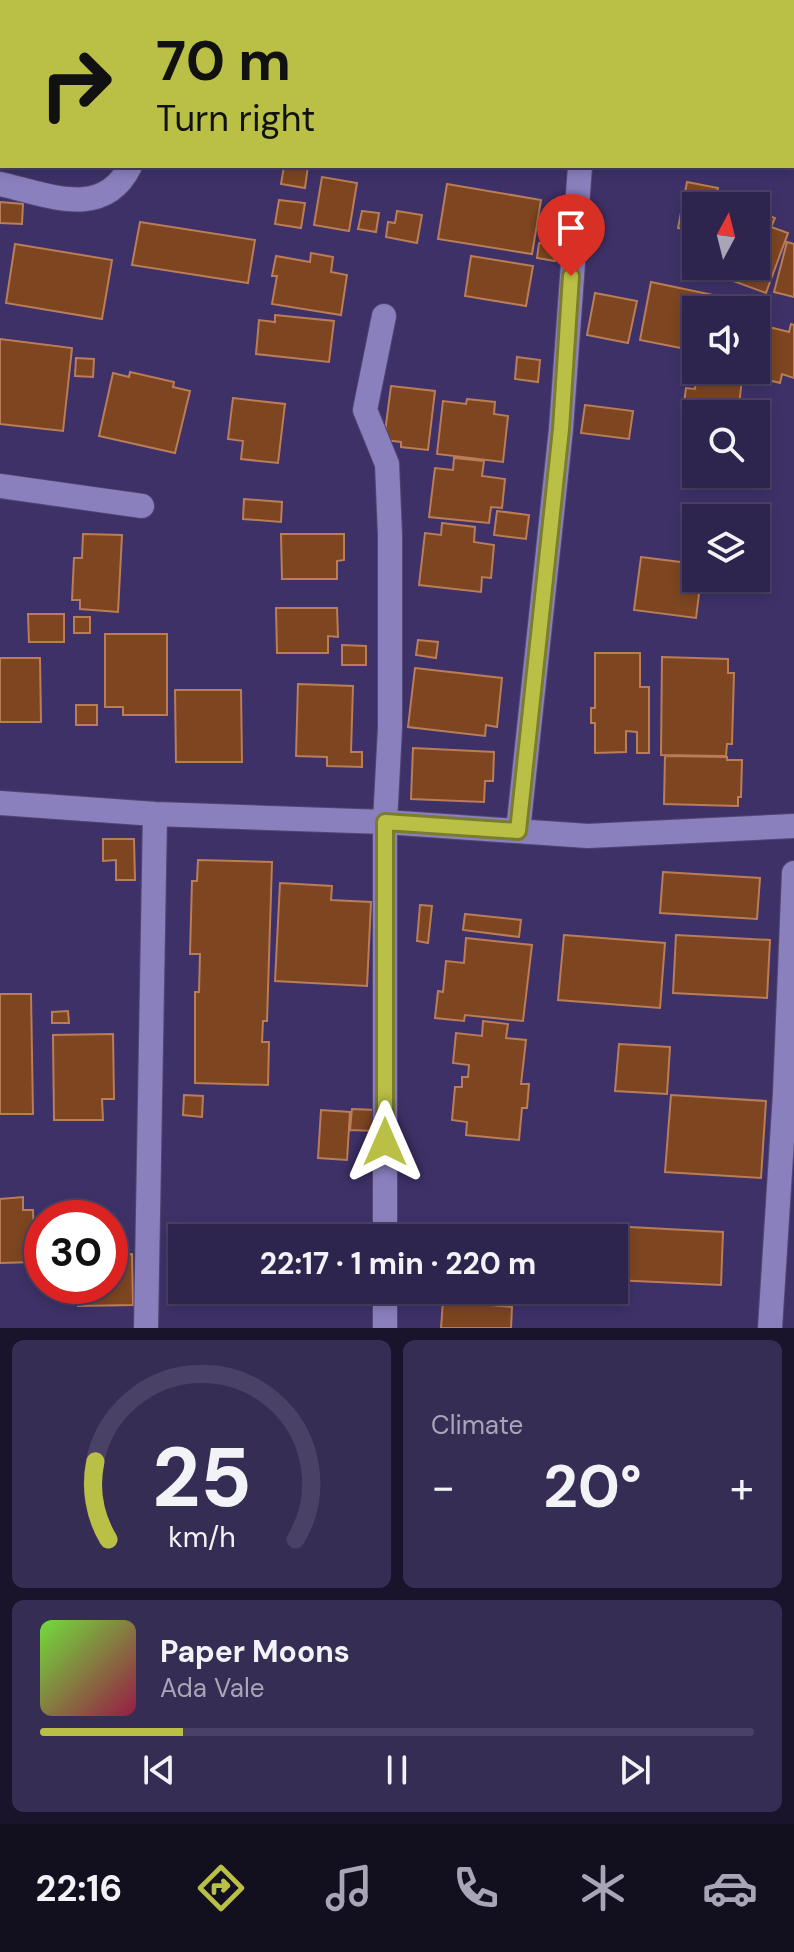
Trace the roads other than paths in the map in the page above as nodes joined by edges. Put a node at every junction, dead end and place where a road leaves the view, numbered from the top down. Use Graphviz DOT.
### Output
graph roads {
  1 [pos="128,168"];
  2 [pos="580,168"];
  3 [pos="0,184"];
  4 [pos="384,316"];
  5 [pos="0,486"];
  6 [pos="142,506"];
  7 [pos="0,803"];
  8 [pos="155,814"];
  9 [pos="385,822"];
  10 [pos="794,826"];
  11 [pos="518,831"];
  12 [pos="794,873"];
  13 [pos="385,1224"];
  14 [pos="385,1304"];
  15 [pos="146,1328"];
  16 [pos="385,1328"];
  17 [pos="770,1328"];
  1 -- 3 [label="street"];
  2 -- 11 [label="street"];
  4 -- 9 [label="street"];
  5 -- 6 [label="street"];
  7 -- 8 [label="street"];
  8 -- 9 [label="street"];
  8 -- 15 [label="street"];
  9 -- 11 [label="street"];
  9 -- 13 [label="street"];
  10 -- 11 [label="street"];
  12 -- 17 [label="street"];
  14 -- 16 [label="street"];
}
